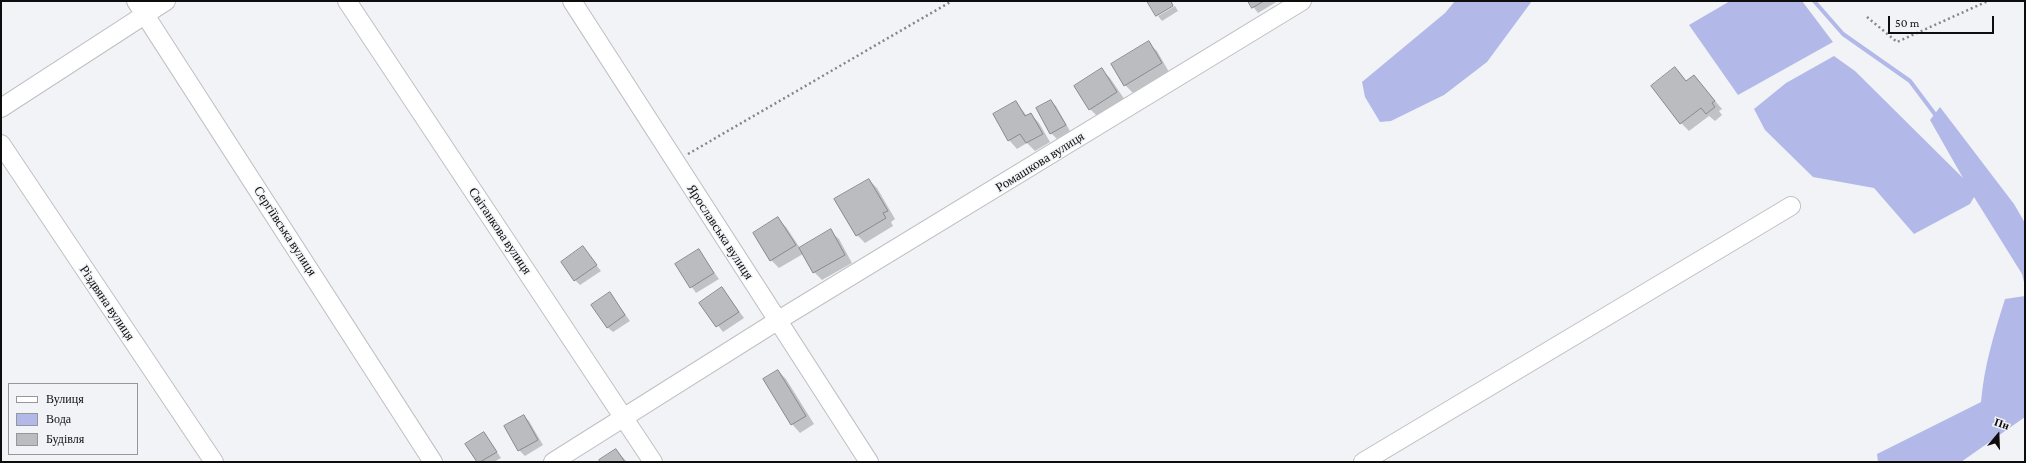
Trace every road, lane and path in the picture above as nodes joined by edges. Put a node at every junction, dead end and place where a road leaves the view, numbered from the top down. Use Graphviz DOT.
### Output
graph roads {
  1 [pos="166,1"];
  2 [pos="347,1"];
  3 [pos="952,1"];
  4 [pos="1302,1"];
  5 [pos="1988,1"];
  6 [pos="579,3"];
  7 [pos="140,8"];
  8 [pos="1867,17"];
  9 [pos="1,108"];
  10 [pos="1,144"];
  11 [pos="675,161"];
  12 [pos="1791,206"];
  13 [pos="778,322"];
  14 [pos="624,418"];
  15 [pos="214,462"];
  16 [pos="434,462"];
  17 [pos="553,462"];
  18 [pos="653,462"];
  19 [pos="869,462"];
  20 [pos="1363,462"];
  1 -- 7 [label="street"];
  2 -- 14 [label="street, Світанкова вулиця"];
  3 -- 11 [label="path"];
  4 -- 13 [label="street, Ромашкова вулиця"];
  5 -- 8 [label="path"];
  6 -- 11 [label="street, Ярославська вулиця"];
  7 -- 9 [label="street"];
  7 -- 16 [label="street, Сергіївська вулиця"];
  10 -- 15 [label="street, Різдвяна вулиця"];
  11 -- 13 [label="street, Ярославська вулиця"];
  12 -- 20 [label="street"];
  13 -- 14 [label="street, Ромашкова вулиця"];
  13 -- 19 [label="street, Ярославська вулиця"];
  14 -- 17 [label="street, Ромашкова вулиця"];
  14 -- 18 [label="street, Світанкова вулиця"];
}
